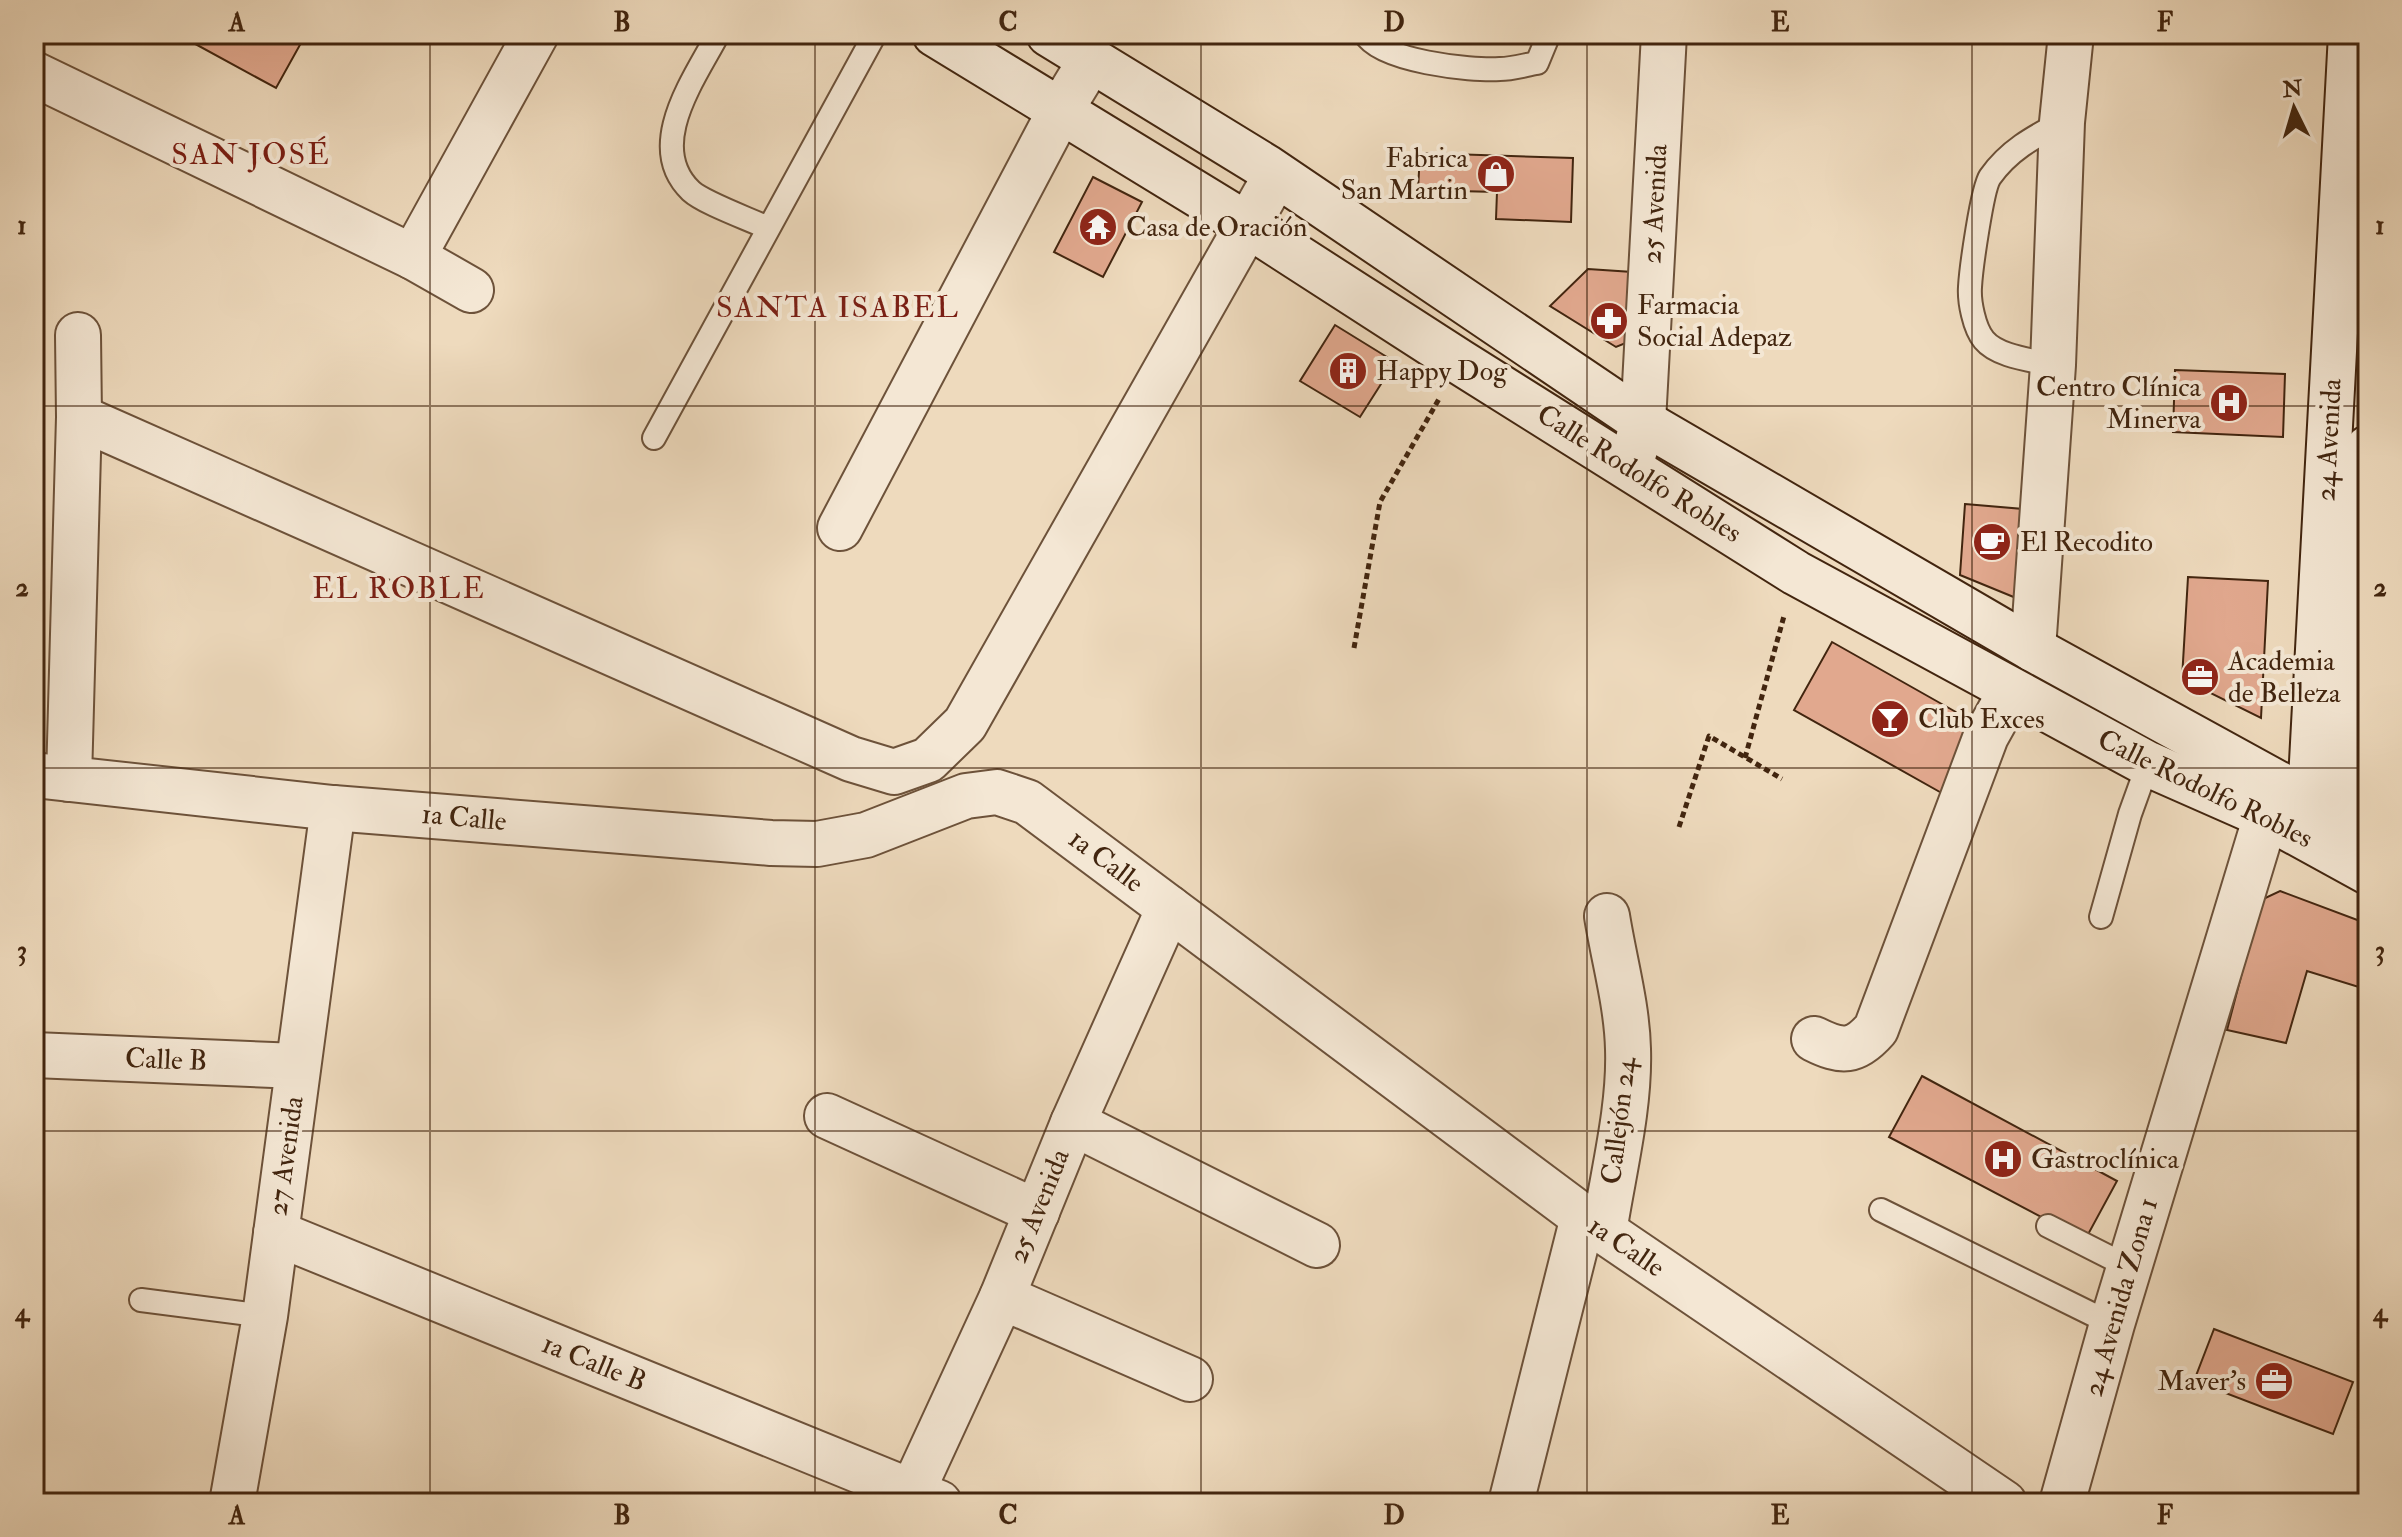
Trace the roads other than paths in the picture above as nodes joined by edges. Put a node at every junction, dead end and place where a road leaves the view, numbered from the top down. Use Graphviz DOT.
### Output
graph roads {
  1 [pos="536,34"];
  2 [pos="718,34"];
  3 [pos="875,34"];
  4 [pos="935,34"];
  5 [pos="1049,34"];
  6 [pos="1549,34"];
  7 [pos="1664,34"];
  8 [pos="2071,34"];
  9 [pos="2351,34"];
  10 [pos="1362,37"];
  11 [pos="1091,60"];
  12 [pos="34,74"];
  13 [pos="1060,111"];
  14 [pos="2062,122"];
  15 [pos="1276,175"];
  16 [pos="1246,224"];
  17 [pos="768,228"];
  18 [pos="413,257"];
  19 [pos="471,290"];
  20 [pos="78,335"];
  21 [pos="2053,365"];
  22 [pos="79,417"];
  23 [pos="1643,422"];
  24 [pos="654,438"];
  25 [pos="2368,448"];
  26 [pos="1630,467"];
  27 [pos="840,528"];
  28 [pos="2033,649"];
  29 [pos="2011,691"];
  30 [pos="2148,764"];
  31 [pos="52,777"];
  32 [pos="2310,799"];
  33 [pos="333,808"];
  34 [pos="2266,816"];
  35 [pos="2348,836"];
  36 [pos="2368,872"];
  37 [pos="1169,908"];
  38 [pos="1607,916"];
  39 [pos="2101,917"];
  40 [pos="1814,1039"];
  41 [pos="34,1055"];
  42 [pos="298,1066"];
  43 [pos="827,1116"];
  44 [pos="1073,1123"];
  45 [pos="1881,1210"];
  46 [pos="1037,1212"];
  47 [pos="1594,1225"];
  48 [pos="2048,1226"];
  49 [pos="276,1233"];
  50 [pos="1317,1245"];
  51 [pos="2129,1267"];
  52 [pos="1002,1297"];
  53 [pos="141,1300"];
  54 [pos="265,1316"];
  55 [pos="2112,1324"];
  56 [pos="1190,1379"];
  57 [pos="919,1500"];
  58 [pos="232,1503"];
  59 [pos="1511,1503"];
  60 [pos="2004,1503"];
  61 [pos="2062,1503"];
  1 -- 18 [label="street"];
  2 -- 17 [label="lane"];
  3 -- 17 [label="lane"];
  4 -- 13 [label="street, Calle Rodolfo Robles"];
  5 -- 11 [label="street, Calle Rodolfo Robles"];
  6 -- 10 [label="lane"];
  7 -- 23 [label="street, 25 Avenida"];
  8 -- 14 [label="street"];
  9 -- 32 [label="street, 24 Avenida"];
  11 -- 13 [label="street"];
  11 -- 15 [label="street, Calle Rodolfo Robles"];
  12 -- 18 [label="street"];
  13 -- 16 [label="street, Calle Rodolfo Robles"];
  13 -- 27 [label="street"];
  14 -- 21 [label="street"];
  14 -- 21 [label="lane"];
  15 -- 16 [label="street"];
  15 -- 23 [label="street, Calle Rodolfo Robles"];
  16 -- 22 [label="street"];
  16 -- 26 [label="street, Calle Rodolfo Robles"];
  17 -- 24 [label="lane"];
  18 -- 19 [label="street"];
  20 -- 22 [label="street"];
  21 -- 28 [label="street"];
  22 -- 31 [label="street"];
  23 -- 26 [label="street, 25 Avenida"];
  23 -- 28 [label="street, Calle Rodolfo Robles"];
  25 -- 35 [label="street, 24 Avenida"];
  26 -- 29 [label="street, Calle Rodolfo Robles"];
  28 -- 32 [label="street, Calle Rodolfo Robles"];
  29 -- 30 [label="street, Calle Rodolfo Robles"];
  29 -- 40 [label="street"];
  30 -- 34 [label="street, Calle Rodolfo Robles"];
  30 -- 39 [label="lane"];
  31 -- 33 [label="street, 1a Calle"];
  32 -- 34 [label="street"];
  32 -- 35 [label="street, Calle Rodolfo Robles"];
  33 -- 37 [label="street, 1a Calle"];
  33 -- 42 [label="street, 27 Avenida"];
  34 -- 35 [label="street, Calle Rodolfo Robles"];
  34 -- 51 [label="street, 24 Avenida Zona 1"];
  35 -- 36 [label="street, Calle Rodolfo Robles"];
  37 -- 44 [label="street, 25 Avenida"];
  37 -- 47 [label="street, 1a Calle"];
  38 -- 47 [label="street, Callejón 24"];
  41 -- 42 [label="street, Calle B"];
  42 -- 49 [label="street, 27 Avenida"];
  43 -- 46 [label="street"];
  44 -- 46 [label="street, 25 Avenida"];
  44 -- 50 [label="street"];
  45 -- 55 [label="lane"];
  46 -- 52 [label="street, 25 Avenida"];
  47 -- 59 [label="street"];
  47 -- 60 [label="street, 1a Calle"];
  48 -- 51 [label="lane"];
  49 -- 54 [label="street, 27 Avenida"];
  49 -- 57 [label="street, 1a Calle B"];
  51 -- 55 [label="street, 24 Avenida Zona 1"];
  52 -- 56 [label="street"];
  52 -- 57 [label="street, 25 Avenida"];
  53 -- 54 [label="lane"];
  54 -- 58 [label="street, 27 Avenida"];
  55 -- 61 [label="street, 24 Avenida Zona 1"];
}
